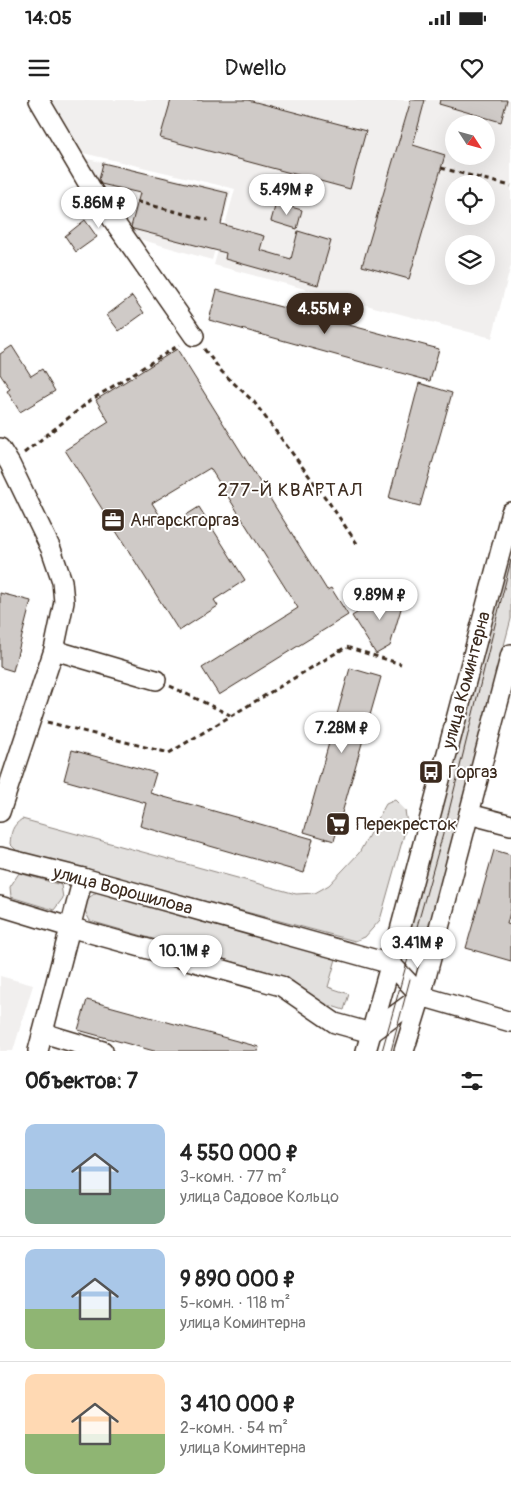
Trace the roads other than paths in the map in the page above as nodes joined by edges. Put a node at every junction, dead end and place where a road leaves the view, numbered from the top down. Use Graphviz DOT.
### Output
graph roads {
  1 [pos="39,100"];
  2 [pos="194,336"];
  3 [pos="5,456"];
  4 [pos="511,512"];
  5 [pos="507,543"];
  6 [pos="54,650"];
  7 [pos="511,654"];
  8 [pos="156,680"];
  9 [pos="0,812"];
  10 [pos="469,814"];
  11 [pos="511,825"];
  12 [pos="0,856"];
  13 [pos="83,878"];
  14 [pos="0,906"];
  15 [pos="69,927"];
  16 [pos="391,964"];
  17 [pos="421,996"];
  18 [pos="511,1022"];
  19 [pos="40,1042"];
  20 [pos="369,1042"];
  21 [pos="54,1051"];
  22 [pos="103,1051"];
  23 [pos="404,1051"];
  1 -- 2 [label="street"];
  3 -- 6 [label="street"];
  4 -- 5 [label="street, улица Коминтерна"];
  5 -- 16 [label="street, улица Коминтерна"];
  6 -- 8 [label="street"];
  6 -- 9 [label="street"];
  7 -- 10 [label="street, улица Коминтерна"];
  10 -- 11 [label="street"];
  10 -- 17 [label="street, улица Коминтерна"];
  12 -- 13 [label="street, улица Ворошилова"];
  13 -- 15 [label="street"];
  13 -- 16 [label="street, улица Ворошилова"];
  14 -- 15 [label="street"];
  15 -- 19 [label="street"];
  15 -- 20 [label="street"];
  16 -- 17 [label="street"];
  16 -- 20 [label="street, улица Коминтерна"];
  17 -- 18 [label="street"];
  17 -- 20 [label="street"];
  17 -- 23 [label="street, улица Коминтерна"];
  19 -- 21 [label="street"];
  19 -- 22 [label="street"];
}
